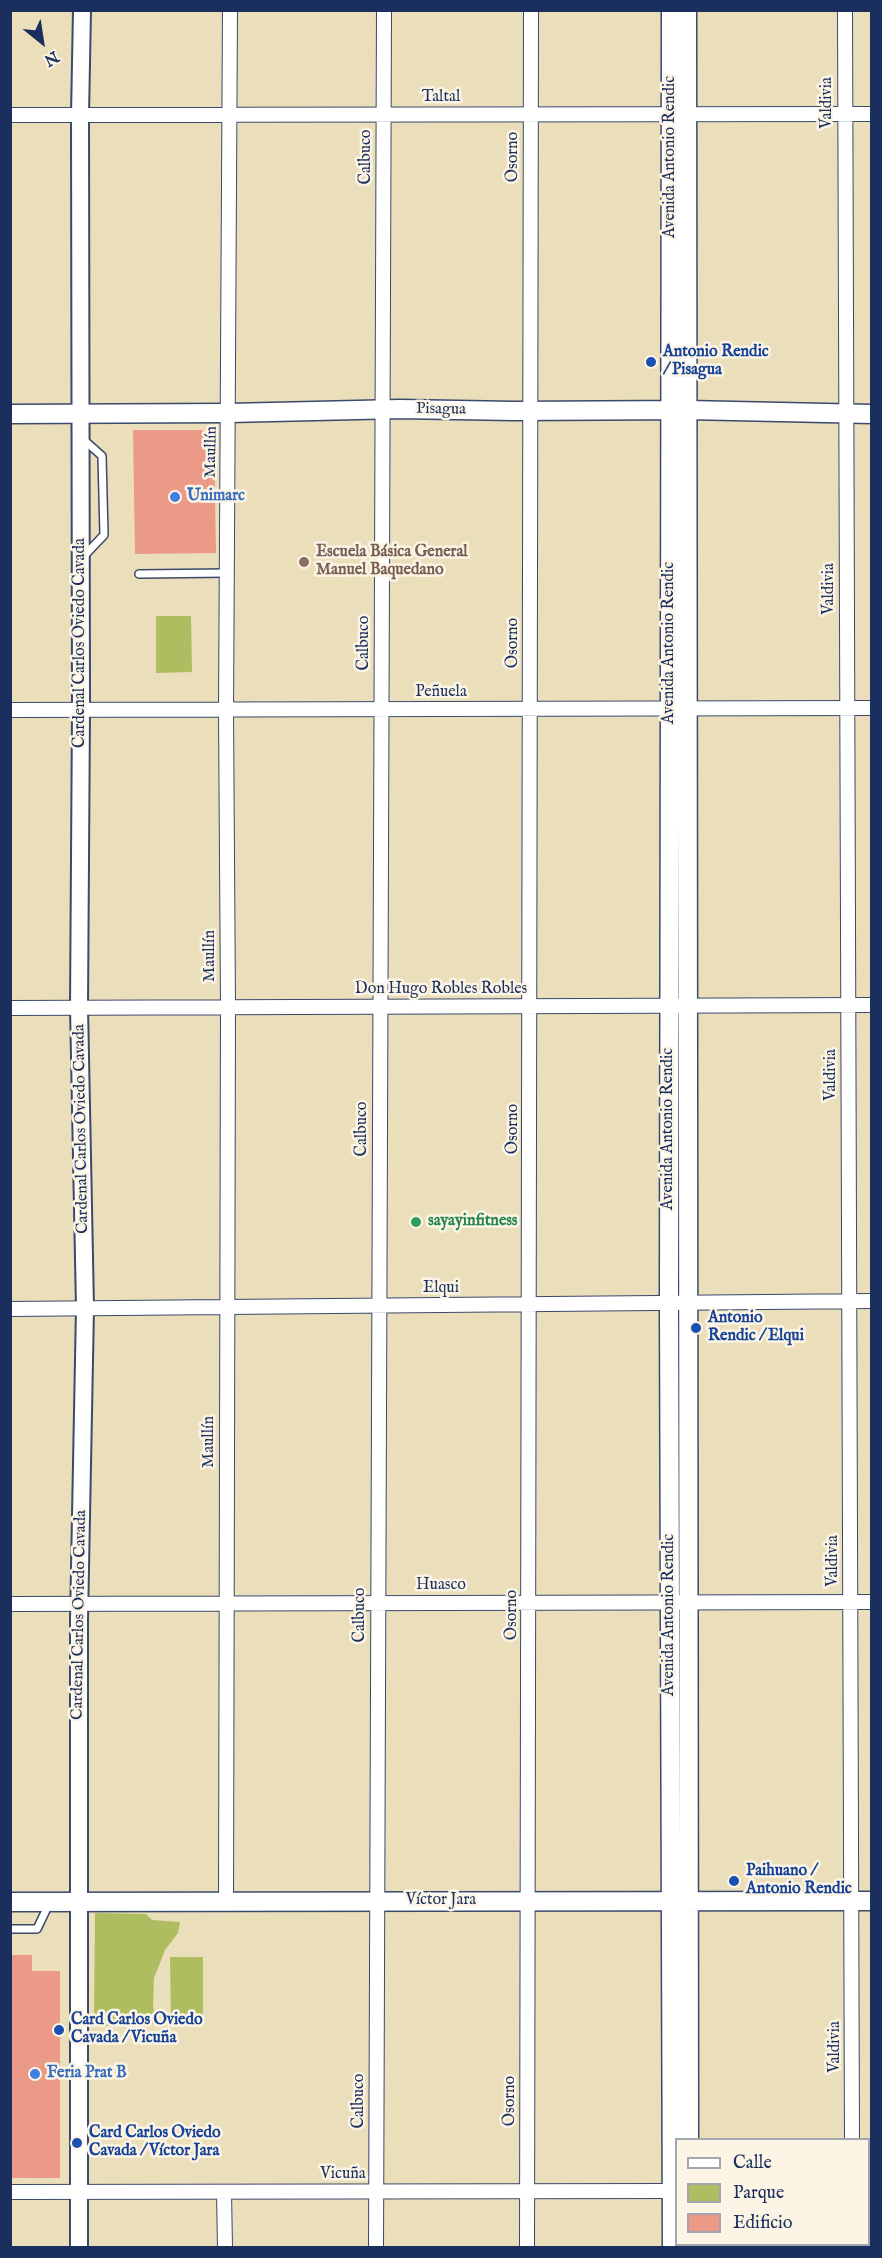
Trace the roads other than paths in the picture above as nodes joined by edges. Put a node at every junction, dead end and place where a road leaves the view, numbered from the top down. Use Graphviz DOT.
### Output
graph roads {
  1 [pos="82,10"];
  2 [pos="230,10"];
  3 [pos="384,10"];
  4 [pos="531,10"];
  5 [pos="671,10"];
  6 [pos="687,10"];
  7 [pos="845,10"];
  8 [pos="531,114"];
  9 [pos="679,114"];
  10 [pos="844,114"];
  11 [pos="872,114"];
  12 [pos="10,115"];
  13 [pos="80,115"];
  14 [pos="229,115"];
  15 [pos="383,115"];
  16 [pos="382,410"];
  17 [pos="530,411"];
  18 [pos="678,411"];
  19 [pos="229,413"];
  20 [pos="846,413"];
  21 [pos="10,414"];
  22 [pos="80,414"];
  23 [pos="872,414"];
  24 [pos="80,437"];
  25 [pos="80,560"];
  26 [pos="227,573"];
  27 [pos="139,574"];
  28 [pos="847,708"];
  29 [pos="872,708"];
  30 [pos="530,709"];
  31 [pos="678,709"];
  32 [pos="10,710"];
  33 [pos="81,710"];
  34 [pos="226,710"];
  35 [pos="381,710"];
  36 [pos="669,1005"];
  37 [pos="848,1005"];
  38 [pos="872,1005"];
  39 [pos="380,1006"];
  40 [pos="530,1006"];
  41 [pos="688,1006"];
  42 [pos="79,1007"];
  43 [pos="228,1007"];
  44 [pos="10,1008"];
  45 [pos="872,1301"];
  46 [pos="849,1302"];
  47 [pos="669,1303"];
  48 [pos="688,1303"];
  49 [pos="530,1305"];
  50 [pos="379,1306"];
  51 [pos="227,1307"];
  52 [pos="85,1308"];
  53 [pos="10,1309"];
  54 [pos="530,1602"];
  55 [pos="679,1602"];
  56 [pos="850,1602"];
  57 [pos="872,1602"];
  58 [pos="378,1603"];
  59 [pos="10,1604"];
  60 [pos="79,1604"];
  61 [pos="226,1604"];
  62 [pos="377,1901"];
  63 [pos="529,1901"];
  64 [pos="680,1901"];
  65 [pos="851,1901"];
  66 [pos="872,1901"];
  67 [pos="10,1902"];
  68 [pos="50,1902"];
  69 [pos="79,1902"];
  70 [pos="226,1902"];
  71 [pos="10,1929"];
  72 [pos="675,2138"];
  73 [pos="689,2138"];
  74 [pos="852,2138"];
  75 [pos="675,2143"];
  76 [pos="528,2191"];
  77 [pos="674,2191"];
  78 [pos="10,2192"];
  79 [pos="79,2192"];
  80 [pos="225,2192"];
  81 [pos="376,2192"];
  82 [pos="79,2247"];
  83 [pos="225,2247"];
  84 [pos="376,2247"];
  85 [pos="527,2247"];
  86 [pos="672,2247"];
  1 -- 13 [label="street, Cardenal Carlos Oviedo Cavada"];
  2 -- 14 [label="street, Maullín"];
  3 -- 15 [label="street, Calbuco"];
  4 -- 8 [label="street, Osorno"];
  5 -- 9 [label="main road, Avenida Antonio Rendic"];
  6 -- 9 [label="main road, Avenida Antonio Rendic"];
  7 -- 10 [label="street, Valdivia"];
  8 -- 9 [label="street, Taltal"];
  8 -- 15 [label="street, Taltal"];
  8 -- 17 [label="street, Osorno"];
  9 -- 10 [label="street, Taltal"];
  9 -- 18 [label="main road, Avenida Antonio Rendic"];
  10 -- 11 [label="street, Taltal"];
  10 -- 20 [label="street, Valdivia"];
  12 -- 13 [label="street, Taltal"];
  13 -- 14 [label="street, Taltal"];
  13 -- 22 [label="street, Cardenal Carlos Oviedo Cavada"];
  14 -- 15 [label="street, Taltal"];
  14 -- 19 [label="street, Maullín"];
  15 -- 16 [label="street, Calbuco"];
  16 -- 17 [label="main road, Pisagua"];
  16 -- 19 [label="main road, Pisagua"];
  16 -- 35 [label="street, Calbuco"];
  17 -- 18 [label="main road, Pisagua"];
  17 -- 30 [label="street, Osorno"];
  18 -- 20 [label="main road, Pisagua"];
  18 -- 31 [label="main road, Avenida Antonio Rendic"];
  19 -- 22 [label="main road, Pisagua"];
  19 -- 26 [label="street, Maullín"];
  20 -- 23 [label="main road, Pisagua"];
  20 -- 28 [label="street, Valdivia"];
  21 -- 22 [label="main road, Pisagua"];
  22 -- 24 [label="street, Cardenal Carlos Oviedo Cavada"];
  24 -- 25 [label="street, Cardenal Carlos Oviedo Cavada"];
  24 -- 25 [label="lane"];
  25 -- 33 [label="street, Cardenal Carlos Oviedo Cavada"];
  26 -- 27 [label="lane"];
  26 -- 34 [label="street, Maullín"];
  28 -- 29 [label="street, Peñuela"];
  28 -- 31 [label="street, Peñuela"];
  28 -- 37 [label="street, Valdivia"];
  30 -- 31 [label="street, Peñuela"];
  30 -- 35 [label="street, Peñuela"];
  30 -- 40 [label="street, Osorno"];
  31 -- 36 [label="main road, Avenida Antonio Rendic"];
  31 -- 41 [label="main road, Avenida Antonio Rendic"];
  32 -- 33 [label="street, Peñuela"];
  33 -- 34 [label="street, Peñuela"];
  33 -- 42 [label="street, Cardenal Carlos Oviedo Cavada"];
  34 -- 35 [label="street, Peñuela"];
  34 -- 43 [label="street, Maullín"];
  35 -- 39 [label="street, Calbuco"];
  36 -- 40 [label="street, Don Hugo Robles Robles"];
  36 -- 41 [label="street, Don Hugo Robles Robles"];
  36 -- 47 [label="main road, Avenida Antonio Rendic"];
  37 -- 38 [label="street, Don Hugo Robles Robles"];
  37 -- 41 [label="street, Don Hugo Robles Robles"];
  37 -- 46 [label="street, Valdivia"];
  39 -- 40 [label="street, Don Hugo Robles Robles"];
  39 -- 43 [label="street, Don Hugo Robles Robles"];
  39 -- 50 [label="street, Calbuco"];
  40 -- 49 [label="street, Osorno"];
  41 -- 48 [label="main road, Avenida Antonio Rendic"];
  42 -- 43 [label="street, Don Hugo Robles Robles"];
  42 -- 44 [label="street, Don Hugo Robles Robles"];
  42 -- 52 [label="street, Cardenal Carlos Oviedo Cavada"];
  43 -- 51 [label="street, Maullín"];
  45 -- 46 [label="street, Elqui"];
  46 -- 48 [label="street, Elqui"];
  46 -- 56 [label="street, Valdivia"];
  47 -- 48 [label="street, Elqui"];
  47 -- 49 [label="street, Elqui"];
  47 -- 55 [label="main road, Avenida Antonio Rendic"];
  48 -- 55 [label="main road, Avenida Antonio Rendic"];
  49 -- 50 [label="street, Elqui"];
  49 -- 54 [label="street, Osorno"];
  50 -- 51 [label="street, Elqui"];
  50 -- 58 [label="street, Calbuco"];
  51 -- 52 [label="street, Elqui"];
  51 -- 61 [label="street, Maullín"];
  52 -- 53 [label="street, Elqui"];
  52 -- 60 [label="street, Cardenal Carlos Oviedo Cavada"];
  54 -- 55 [label="street, Huasco"];
  54 -- 58 [label="street, Huasco"];
  54 -- 63 [label="street, Osorno"];
  55 -- 56 [label="street, Huasco"];
  55 -- 64 [label="main road, Avenida Antonio Rendic"];
  56 -- 57 [label="street, Huasco"];
  56 -- 65 [label="street, Valdivia"];
  58 -- 61 [label="street, Huasco"];
  58 -- 62 [label="street, Calbuco"];
  59 -- 60 [label="street, Huasco"];
  60 -- 61 [label="street, Huasco"];
  60 -- 69 [label="street, Cardenal Carlos Oviedo Cavada"];
  61 -- 70 [label="street, Maullín"];
  62 -- 63 [label="main road, Víctor Jara"];
  62 -- 70 [label="main road, Víctor Jara"];
  62 -- 81 [label="street, Calbuco"];
  63 -- 64 [label="main road, Víctor Jara"];
  63 -- 76 [label="street, Osorno"];
  64 -- 65 [label="main road, Víctor Jara"];
  64 -- 72 [label="main road, Avenida Antonio Rendic"];
  64 -- 73 [label="main road, Avenida Antonio Rendic"];
  65 -- 66 [label="main road, Víctor Jara"];
  65 -- 74 [label="street, Valdivia"];
  67 -- 68 [label="main road, Víctor Jara"];
  68 -- 69 [label="main road, Víctor Jara"];
  68 -- 71 [label="lane"];
  69 -- 70 [label="main road, Víctor Jara"];
  69 -- 79 [label="street, Cardenal Carlos Oviedo Cavada"];
  75 -- 77 [label="main road, Avenida Antonio Rendic"];
  76 -- 77 [label="street, Vicuña"];
  76 -- 81 [label="street, Vicuña"];
  76 -- 85 [label="street, Osorno"];
  77 -- 86 [label="main road, Avenida Antonio Rendic"];
  78 -- 79 [label="street, Vicuña"];
  79 -- 80 [label="street, Vicuña"];
  79 -- 82 [label="street, Cardenal Carlos Oviedo Cavada"];
  80 -- 81 [label="street, Vicuña"];
  80 -- 83 [label="street"];
  81 -- 84 [label="street, Calbuco"];
}
